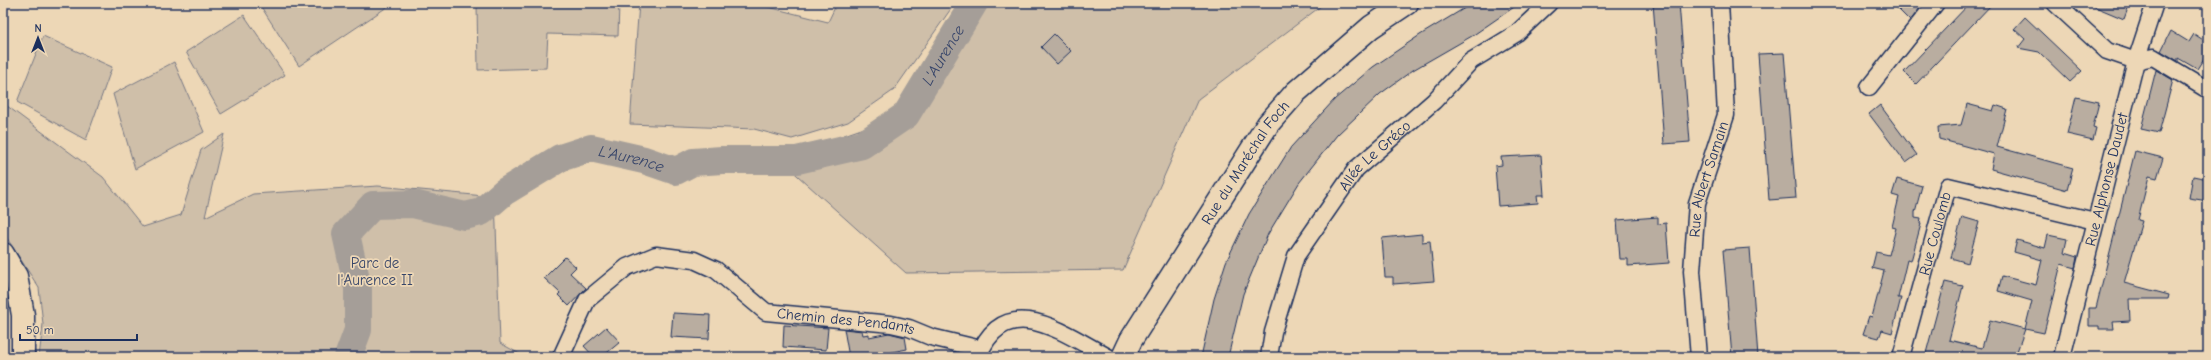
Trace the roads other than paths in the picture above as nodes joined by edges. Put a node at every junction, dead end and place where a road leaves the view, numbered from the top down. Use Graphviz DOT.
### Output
graph roads {
  1 [pos="1407,3"];
  2 [pos="1549,3"];
  3 [pos="1720,3"];
  4 [pos="1936,3"];
  5 [pos="2055,3"];
  6 [pos="2155,3"];
  7 [pos="2136,61"];
  8 [pos="1869,87"];
  9 [pos="2208,90"];
  10 [pos="2095,221"];
  11 [pos="3,254"];
  12 [pos="979,353"];
  13 [pos="23,357"];
  14 [pos="561,357"];
  15 [pos="1108,357"];
  16 [pos="1123,357"];
  17 [pos="1269,357"];
  18 [pos="1699,357"];
  19 [pos="1901,357"];
  20 [pos="2062,357"];
  1 -- 16 [label="street, Rue du Maréchal Foch"];
  2 -- 17 [label="street, Allée Le Gréco"];
  3 -- 18 [label="street, Rue Albert Samain"];
  4 -- 8 [label="street"];
  5 -- 7 [label="street"];
  6 -- 7 [label="street, Rue Alphonse Daudet"];
  7 -- 9 [label="street"];
  7 -- 10 [label="street, Rue Alphonse Daudet"];
  10 -- 19 [label="street, Rue Coulomb"];
  10 -- 20 [label="street, Rue Alphonse Daudet"];
  11 -- 13 [label="street"];
  12 -- 14 [label="street, Chemin des Pendants"];
  12 -- 15 [label="street"];
}
